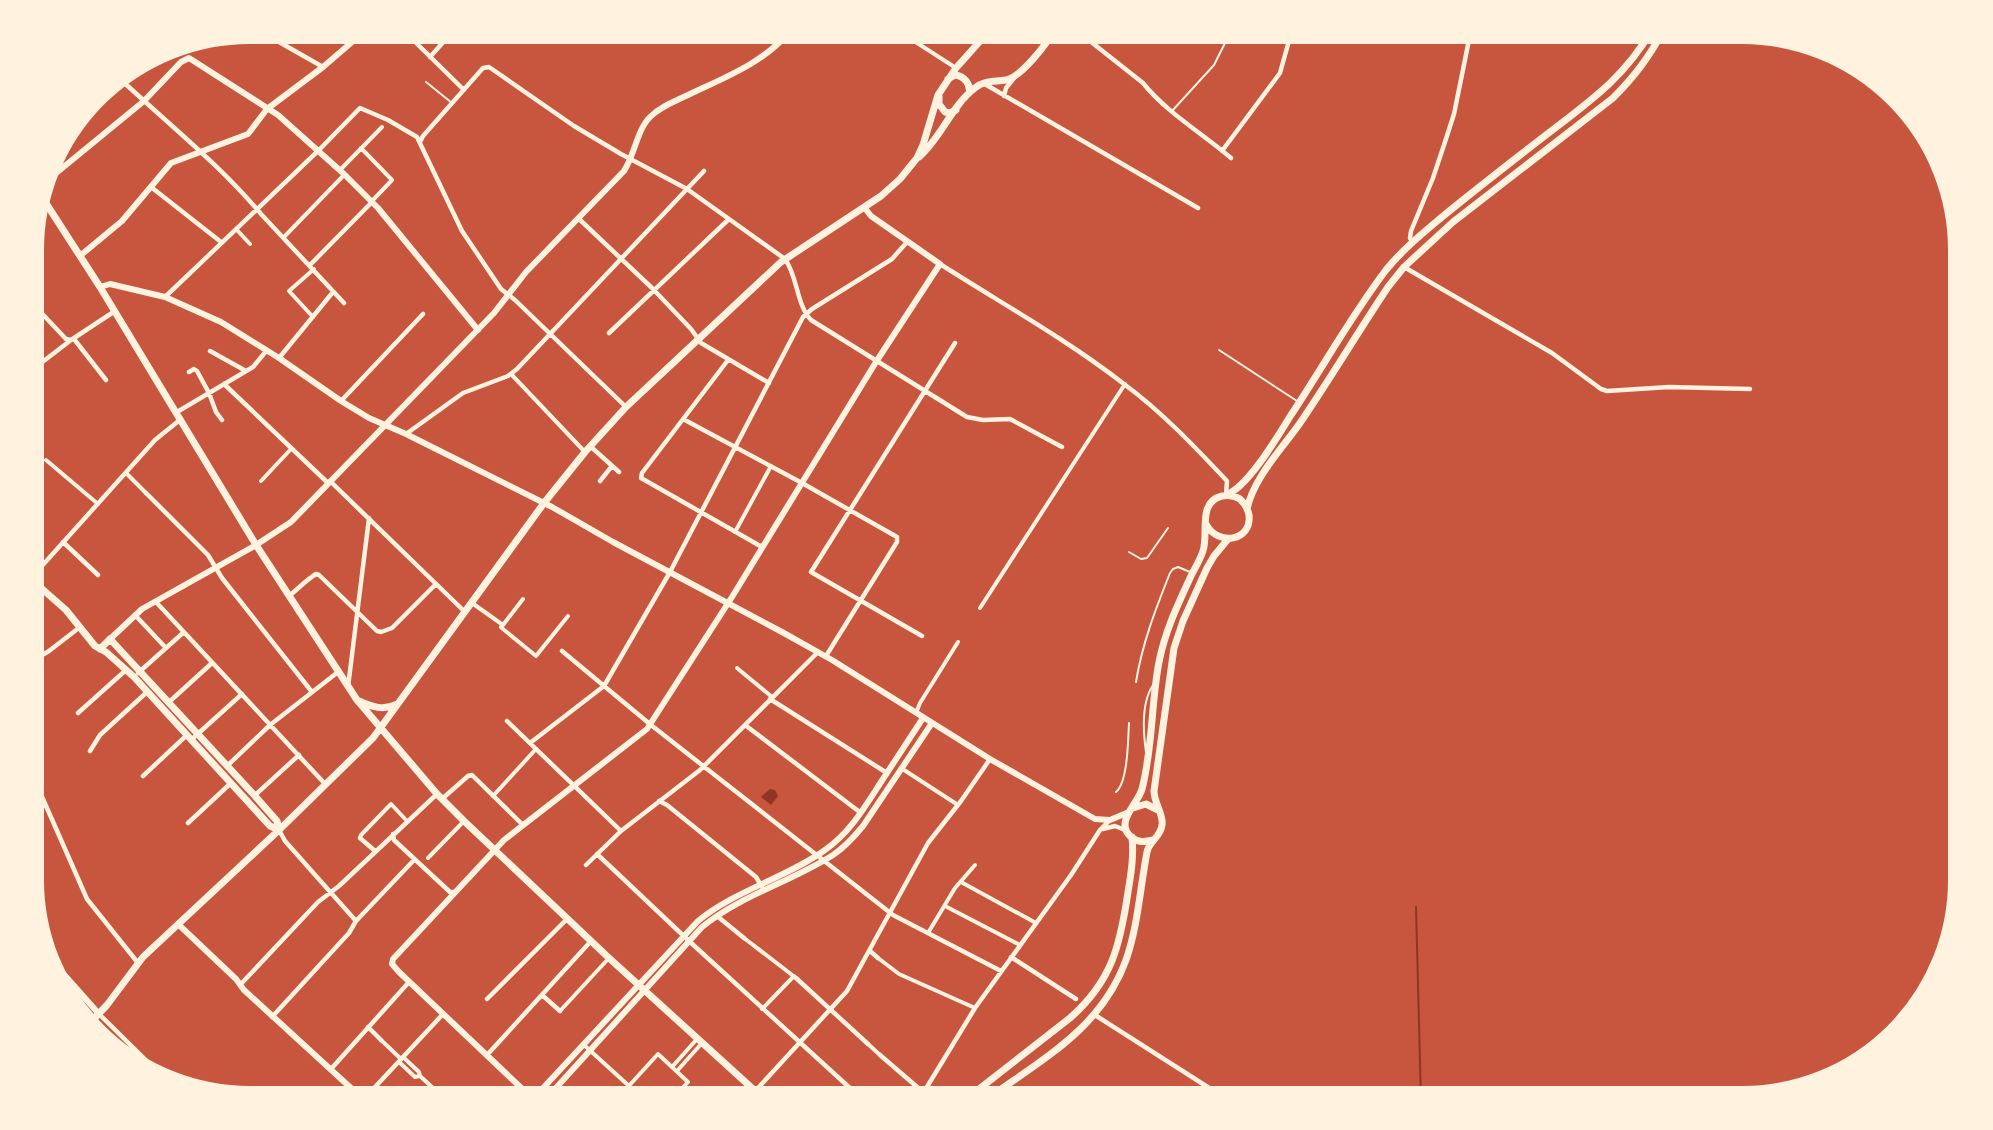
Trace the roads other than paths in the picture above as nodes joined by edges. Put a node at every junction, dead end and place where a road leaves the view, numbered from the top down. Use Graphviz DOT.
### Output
graph roads {
  1 [pos="1046,40"];
  2 [pos="1089,40"];
  3 [pos="1289,40"];
  4 [pos="1469,40"];
  5 [pos="1646,40"];
  6 [pos="1658,40"];
  7 [pos="281,41"];
  8 [pos="353,41"];
  9 [pos="413,41"];
  10 [pos="444,41"];
  11 [pos="780,41"];
  12 [pos="913,41"];
  13 [pos="981,41"];
  14 [pos="1226,41"];
  15 [pos="430,57"];
  16 [pos="323,67"];
  17 [pos="956,68"];
  18 [pos="1016,75"];
  19 [pos="948,79"];
  20 [pos="426,82"];
  21 [pos="124,83"];
  22 [pos="982,83"];
  23 [pos="464,90"];
  24 [pos="939,93"];
  25 [pos="969,93"];
  26 [pos="1004,96"];
  27 [pos="144,101"];
  28 [pos="452,103"];
  29 [pos="958,108"];
  30 [pos="267,109"];
  31 [pos="1172,111"];
  32 [pos="387,120"];
  33 [pos="382,127"];
  34 [pos="420,142"];
  35 [pos="360,148"];
  36 [pos="319,150"];
  37 [pos="1222,151"];
  38 [pos="202,152"];
  39 [pos="917,158"];
  40 [pos="1231,158"];
  41 [pos="633,160"];
  42 [pos="704,171"];
  43 [pos="342,172"];
  44 [pos="55,174"];
  45 [pos="151,187"];
  46 [pos="687,189"];
  47 [pos="372,202"];
  48 [pos="46,203"];
  49 [pos="864,207"];
  50 [pos="257,208"];
  51 [pos="1198,208"];
  52 [pos="578,218"];
  53 [pos="729,219"];
  54 [pos="236,229"];
  55 [pos="284,237"];
  56 [pos="221,242"];
  57 [pos="906,242"];
  58 [pos="1413,243"];
  59 [pos="250,244"];
  60 [pos="81,255"];
  61 [pos="620,258"];
  62 [pos="785,259"];
  63 [pos="940,264"];
  64 [pos="312,267"];
  65 [pos="1404,267"];
  66 [pos="100,287"];
  67 [pos="655,290"];
  68 [pos="333,291"];
  69 [pos="508,296"];
  70 [pos="165,297"];
  71 [pos="344,303"];
  72 [pos="40,311"];
  73 [pos="115,311"];
  74 [pos="806,314"];
  75 [pos="423,315"];
  76 [pos="312,317"];
  77 [pos="478,330"];
  78 [pos="549,333"];
  79 [pos="609,333"];
  80 [pos="698,339"];
  81 [pos="72,340"];
  82 [pos="955,343"];
  83 [pos="267,350"];
  84 [pos="1219,350"];
  85 [pos="210,351"];
  86 [pos="279,358"];
  87 [pos="728,360"];
  88 [pos="876,362"];
  89 [pos="40,364"];
  90 [pos="246,371"];
  91 [pos="189,372"];
  92 [pos="511,374"];
  93 [pos="106,380"];
  94 [pos="769,383"];
  95 [pos="224,384"];
  96 [pos="1125,384"];
  97 [pos="1750,389"];
  98 [pos="925,392"];
  99 [pos="209,393"];
  100 [pos="341,401"];
  101 [pos="1299,403"];
  102 [pos="626,407"];
  103 [pos="179,415"];
  104 [pos="683,419"];
  105 [pos="222,420"];
  106 [pos="385,425"];
  107 [pos="406,434"];
  108 [pos="736,447"];
  109 [pos="1062,447"];
  110 [pos="291,448"];
  111 [pos="587,449"];
  112 [pos="46,460"];
  113 [pos="612,466"];
  114 [pos="771,466"];
  115 [pos="618,472"];
  116 [pos="126,473"];
  117 [pos="261,481"];
  118 [pos="600,481"];
  119 [pos="329,482"];
  120 [pos="802,483"];
  121 [pos="146,493"];
  122 [pos="1226,495"];
  123 [pos="544,503"];
  124 [pos="98,504"];
  125 [pos="850,509"];
  126 [pos="1247,509"];
  127 [pos="701,513"];
  128 [pos="369,518"];
  129 [pos="1206,524"];
  130 [pos="1168,528"];
  131 [pos="735,532"];
  132 [pos="1228,539"];
  133 [pos="63,542"];
  134 [pos="256,545"];
  135 [pos="762,547"];
  136 [pos="1129,552"];
  137 [pos="216,568"];
  138 [pos="40,569"];
  139 [pos="670,572"];
  140 [pos="1193,573"];
  141 [pos="98,575"];
  142 [pos="436,584"];
  143 [pos="40,586"];
  144 [pos="289,596"];
  145 [pos="523,599"];
  146 [pos="860,601"];
  147 [pos="156,602"];
  148 [pos="472,603"];
  149 [pos="728,603"];
  150 [pos="980,608"];
  151 [pos="357,612"];
  152 [pos="465,612"];
  153 [pos="135,615"];
  154 [pos="568,616"];
  155 [pos="503,625"];
  156 [pos="80,627"];
  157 [pos="184,632"];
  158 [pos="922,636"];
  159 [pos="110,639"];
  160 [pos="958,642"];
  161 [pos="166,648"];
  162 [pos="100,649"];
  163 [pos="562,651"];
  164 [pos="818,652"];
  165 [pos="40,656"];
  166 [pos="826,656"];
  167 [pos="212,663"];
  168 [pos="738,668"];
  169 [pos="126,670"];
  170 [pos="338,672"];
  171 [pos="137,674"];
  172 [pos="1136,682"];
  173 [pos="604,686"];
  174 [pos="348,687"];
  175 [pos="147,692"];
  176 [pos="312,692"];
  177 [pos="242,694"];
  178 [pos="771,698"];
  179 [pos="357,700"];
  180 [pos="401,700"];
  181 [pos="168,703"];
  182 [pos="162,708"];
  183 [pos="78,713"];
  184 [pos="916,713"];
  185 [pos="923,718"];
  186 [pos="507,721"];
  187 [pos="932,723"];
  188 [pos="1129,723"];
  189 [pos="270,725"];
  190 [pos="651,725"];
  191 [pos="745,725"];
  192 [pos="381,728"];
  193 [pos="197,734"];
  194 [pos="189,737"];
  195 [pos="530,743"];
  196 [pos="536,749"];
  197 [pos="90,751"];
  198 [pos="299,755"];
  199 [pos="990,759"];
  200 [pos="227,766"];
  201 [pos="704,766"];
  202 [pos="901,768"];
  203 [pos="220,771"];
  204 [pos="887,773"];
  205 [pos="143,776"];
  206 [pos="231,783"];
  207 [pos="326,785"];
  208 [pos="575,786"];
  209 [pos="1116,792"];
  210 [pos="40,794"];
  211 [pos="440,796"];
  212 [pos="493,796"];
  213 [pos="252,799"];
  214 [pos="659,801"];
  215 [pos="45,805"];
  216 [pos="958,805"];
  217 [pos="40,807"];
  218 [pos="1131,810"];
  219 [pos="1158,810"];
  220 [pos="861,813"];
  221 [pos="1110,820"];
  222 [pos="407,821"];
  223 [pos="464,821"];
  224 [pos="188,823"];
  225 [pos="523,825"];
  226 [pos="279,830"];
  227 [pos="621,831"];
  228 [pos="1098,832"];
  229 [pos="393,834"];
  230 [pos="1129,834"];
  231 [pos="1157,837"];
  232 [pos="360,838"];
  233 [pos="494,850"];
  234 [pos="375,851"];
  235 [pos="597,854"];
  236 [pos="818,855"];
  237 [pos="428,858"];
  238 [pos="414,860"];
  239 [pos="824,860"];
  240 [pos="586,865"];
  241 [pos="975,865"];
  242 [pos="961,882"];
  243 [pos="761,883"];
  244 [pos="761,891"];
  245 [pos="330,892"];
  246 [pos="454,892"];
  247 [pos="945,906"];
  248 [pos="890,913"];
  249 [pos="717,916"];
  250 [pos="567,919"];
  251 [pos="357,921"];
  252 [pos="1036,923"];
  253 [pos="178,924"];
  254 [pos="928,933"];
  255 [pos="744,938"];
  256 [pos="686,939"];
  257 [pos="591,941"];
  258 [pos="1020,945"];
  259 [pos="870,951"];
  260 [pos="1011,957"];
  261 [pos="609,958"];
  262 [pos="878,958"];
  263 [pos="138,963"];
  264 [pos="1001,971"];
  265 [pos="64,975"];
  266 [pos="795,977"];
  267 [pos="409,982"];
  268 [pos="240,985"];
  269 [pos="642,988"];
  270 [pos="542,995"];
  271 [pos="487,999"];
  272 [pos="1080,1000"];
  273 [pos="975,1008"];
  274 [pos="762,1009"];
  275 [pos="831,1009"];
  276 [pos="560,1011"];
  277 [pos="99,1014"];
  278 [pos="443,1014"];
  279 [pos="1095,1015"];
  280 [pos="272,1017"];
  281 [pos="94,1019"];
  282 [pos="368,1028"];
  283 [pos="381,1040"];
  284 [pos="700,1041"];
  285 [pos="800,1043"];
  286 [pos="584,1044"];
  287 [pos="868,1044"];
  288 [pos="590,1050"];
  289 [pos="487,1055"];
  290 [pos="880,1055"];
  291 [pos="401,1059"];
  292 [pos="149,1063"];
  293 [pos="672,1067"];
  294 [pos="331,1069"];
  295 [pos="677,1071"];
  296 [pos="629,1086"];
  297 [pos="1211,1089"];
  298 [pos="353,1090"];
  299 [pos="373,1090"];
  300 [pos="435,1090"];
  301 [pos="523,1090"];
  302 [pos="542,1090"];
  303 [pos="554,1090"];
  304 [pos="626,1090"];
  305 [pos="681,1090"];
  306 [pos="754,1090"];
  307 [pos="756,1090"];
  308 [pos="852,1090"];
  309 [pos="920,1090"];
  310 [pos="925,1090"];
  311 [pos="977,1090"];
  312 [pos="1000,1090"];
  1 -- 18 [label="main road"];
  2 -- 31 [label="street"];
  3 -- 37 [label="street"];
  4 -- 58 [label="street"];
  5 -- 58 [label="main road"];
  6 -- 65 [label="main road"];
  7 -- 16 [label="street"];
  8 -- 16 [label="street"];
  9 -- 15 [label="street"];
  10 -- 15 [label="street"];
  11 -- 41 [label="street"];
  12 -- 17 [label="street"];
  13 -- 17 [label="main road"];
  14 -- 31 [label="lane"];
  15 -- 23 [label="street"];
  16 -- 30 [label="street"];
  17 -- 19 [label="main road"];
  18 -- 22 [label="main road"];
  18 -- 26 [label="street"];
  19 -- 24 [label="main road"];
  19 -- 25 [label="main road"];
  20 -- 28 [label="lane"];
  21 -- 27 [label="street"];
  22 -- 25 [label="main road"];
  22 -- 26 [label="street"];
  23 -- 28 [label="street"];
  23 -- 41 [label="street"];
  24 -- 29 [label="main road"];
  24 -- 39 [label="main road"];
  25 -- 29 [label="main road"];
  26 -- 51 [label="street"];
  27 -- 30 [label="street"];
  27 -- 38 [label="street"];
  27 -- 44 [label="street"];
  28 -- 34 [label="street"];
  29 -- 39 [label="main road"];
  30 -- 36 [label="street"];
  30 -- 38 [label="street"];
  31 -- 37 [label="street"];
  32 -- 33 [label="street"];
  32 -- 34 [label="street"];
  32 -- 36 [label="street"];
  33 -- 35 [label="street"];
  34 -- 69 [label="street"];
  35 -- 43 [label="street"];
  35 -- 47 [label="street"];
  36 -- 43 [label="street"];
  36 -- 50 [label="street"];
  37 -- 40 [label="street"];
  38 -- 45 [label="street"];
  38 -- 50 [label="street"];
  39 -- 49 [label="main road"];
  41 -- 46 [label="street"];
  41 -- 52 [label="street"];
  42 -- 46 [label="street"];
  43 -- 47 [label="street"];
  43 -- 55 [label="street"];
  45 -- 56 [label="street"];
  45 -- 60 [label="street"];
  46 -- 53 [label="street"];
  46 -- 61 [label="street"];
  47 -- 64 [label="street"];
  47 -- 77 [label="street"];
  48 -- 60 [label="main road"];
  49 -- 57 [label="street"];
  49 -- 62 [label="main road"];
  50 -- 54 [label="street"];
  50 -- 55 [label="street"];
  52 -- 61 [label="street"];
  52 -- 69 [label="street"];
  53 -- 62 [label="street"];
  53 -- 67 [label="street"];
  54 -- 56 [label="street"];
  54 -- 59 [label="street"];
  55 -- 64 [label="street"];
  56 -- 70 [label="street"];
  57 -- 63 [label="street"];
  57 -- 74 [label="street"];
  58 -- 101 [label="main road"];
  60 -- 66 [label="main road"];
  61 -- 67 [label="street"];
  61 -- 78 [label="street"];
  62 -- 74 [label="street"];
  62 -- 80 [label="main road"];
  63 -- 88 [label="street"];
  63 -- 96 [label="street"];
  64 -- 68 [label="street"];
  64 -- 76 [label="street"];
  65 -- 97 [label="street"];
  65 -- 126 [label="main road"];
  66 -- 70 [label="street"];
  66 -- 73 [label="main road"];
  67 -- 79 [label="street"];
  67 -- 80 [label="street"];
  68 -- 71 [label="street"];
  68 -- 76 [label="street"];
  69 -- 77 [label="street"];
  69 -- 78 [label="street"];
  70 -- 83 [label="street"];
  72 -- 81 [label="street"];
  73 -- 81 [label="street"];
  73 -- 103 [label="main road"];
  74 -- 88 [label="street"];
  74 -- 94 [label="street"];
  75 -- 100 [label="street"];
  76 -- 86 [label="street"];
  77 -- 106 [label="street"];
  78 -- 92 [label="street"];
  78 -- 102 [label="street"];
  80 -- 87 [label="street"];
  80 -- 102 [label="main road"];
  81 -- 89 [label="street"];
  81 -- 93 [label="street"];
  82 -- 98 [label="street"];
  83 -- 86 [label="street"];
  83 -- 90 [label="street"];
  84 -- 101 [label="lane"];
  85 -- 90 [label="street"];
  86 -- 100 [label="street"];
  87 -- 94 [label="street"];
  87 -- 104 [label="street"];
  88 -- 98 [label="street"];
  88 -- 120 [label="street"];
  90 -- 95 [label="street"];
  91 -- 99 [label="street"];
  92 -- 107 [label="street"];
  92 -- 111 [label="street"];
  94 -- 108 [label="street"];
  95 -- 99 [label="street"];
  95 -- 110 [label="street"];
  96 -- 122 [label="street"];
  96 -- 150 [label="street"];
  98 -- 109 [label="street"];
  98 -- 125 [label="street"];
  99 -- 103 [label="street"];
  99 -- 105 [label="street"];
  100 -- 106 [label="street"];
  101 -- 122 [label="main road"];
  102 -- 111 [label="main road"];
  103 -- 116 [label="street"];
  103 -- 134 [label="main road"];
  104 -- 108 [label="street"];
  104 -- 127 [label="street"];
  106 -- 107 [label="street"];
  106 -- 119 [label="street"];
  107 -- 123 [label="street"];
  108 -- 114 [label="street"];
  108 -- 127 [label="street"];
  110 -- 117 [label="street"];
  110 -- 119 [label="street"];
  111 -- 113 [label="street"];
  111 -- 123 [label="main road"];
  112 -- 124 [label="street"];
  113 -- 115 [label="street"];
  113 -- 118 [label="street"];
  114 -- 120 [label="street"];
  114 -- 131 [label="street"];
  116 -- 121 [label="street"];
  116 -- 124 [label="street"];
  119 -- 128 [label="street"];
  119 -- 134 [label="street"];
  120 -- 125 [label="street"];
  120 -- 135 [label="street"];
  121 -- 137 [label="street"];
  122 -- 126 [label="main road"];
  122 -- 129 [label="main road"];
  123 -- 139 [label="street"];
  123 -- 148 [label="main road"];
  124 -- 133 [label="street"];
  125 -- 146 [label="street"];
  125 -- 146 [label="street"];
  126 -- 132 [label="main road"];
  127 -- 131 [label="street"];
  127 -- 139 [label="street"];
  128 -- 142 [label="street"];
  128 -- 151 [label="street"];
  129 -- 132 [label="main road"];
  129 -- 140 [label="main road"];
  130 -- 136 [label="lane"];
  131 -- 135 [label="street"];
  132 -- 219 [label="main road"];
  133 -- 138 [label="street"];
  133 -- 141 [label="street"];
  134 -- 137 [label="street"];
  134 -- 144 [label="main road"];
  135 -- 149 [label="street"];
  137 -- 147 [label="street"];
  137 -- 176 [label="street"];
  139 -- 149 [label="street"];
  139 -- 173 [label="street"];
  140 -- 172 [label="lane"];
  140 -- 218 [label="main road"];
  142 -- 151 [label="street"];
  142 -- 152 [label="street"];
  143 -- 156 [label="main road"];
  144 -- 151 [label="street"];
  144 -- 170 [label="main road"];
  145 -- 155 [label="street"];
  146 -- 158 [label="street"];
  146 -- 166 [label="street"];
  147 -- 153 [label="street"];
  147 -- 157 [label="street"];
  148 -- 152 [label="main road"];
  148 -- 155 [label="street"];
  149 -- 164 [label="street"];
  149 -- 190 [label="street"];
  151 -- 174 [label="street"];
  152 -- 180 [label="main road"];
  153 -- 159 [label="street"];
  153 -- 161 [label="street"];
  154 -- 155 [label="street"];
  156 -- 162 [label="main road"];
  156 -- 165 [label="street"];
  157 -- 161 [label="street"];
  157 -- 167 [label="street"];
  159 -- 162 [label="main road"];
  159 -- 171 [label="main road"];
  160 -- 184 [label="street"];
  161 -- 171 [label="street"];
  162 -- 169 [label="main road"];
  163 -- 173 [label="street"];
  164 -- 166 [label="street"];
  164 -- 178 [label="street"];
  166 -- 184 [label="street"];
  167 -- 177 [label="street"];
  167 -- 181 [label="street"];
  168 -- 178 [label="street"];
  169 -- 171 [label="main road"];
  169 -- 183 [label="street"];
  170 -- 174 [label="main road"];
  170 -- 176 [label="street"];
  171 -- 175 [label="main road"];
  171 -- 181 [label="main road"];
  173 -- 190 [label="street"];
  173 -- 195 [label="street"];
  174 -- 179 [label="main road"];
  175 -- 182 [label="main road"];
  175 -- 197 [label="street"];
  176 -- 189 [label="street"];
  177 -- 189 [label="street"];
  177 -- 193 [label="street"];
  178 -- 191 [label="street"];
  178 -- 204 [label="street"];
  179 -- 180 [label="main road"];
  179 -- 192 [label="main road"];
  180 -- 192 [label="main road"];
  181 -- 182 [label="street"];
  181 -- 193 [label="main road"];
  182 -- 194 [label="main road"];
  184 -- 185 [label="street"];
  185 -- 187 [label="street"];
  185 -- 204 [label="street"];
  186 -- 195 [label="street"];
  187 -- 199 [label="street"];
  187 -- 202 [label="street"];
  188 -- 209 [label="lane"];
  189 -- 198 [label="street"];
  189 -- 200 [label="street"];
  190 -- 201 [label="street"];
  190 -- 208 [label="street"];
  191 -- 201 [label="street"];
  191 -- 220 [label="street"];
  192 -- 207 [label="main road"];
  192 -- 211 [label="main road"];
  193 -- 194 [label="street"];
  193 -- 200 [label="main road"];
  194 -- 203 [label="main road"];
  194 -- 205 [label="street"];
  195 -- 196 [label="street"];
  196 -- 208 [label="street"];
  196 -- 212 [label="street"];
  198 -- 207 [label="street"];
  198 -- 213 [label="street"];
  199 -- 216 [label="street"];
  199 -- 221 [label="street"];
  200 -- 203 [label="street"];
  200 -- 213 [label="main road"];
  201 -- 214 [label="street"];
  201 -- 236 [label="street"];
  202 -- 216 [label="street"];
  202 -- 239 [label="street"];
  203 -- 206 [label="main road"];
  204 -- 220 [label="street"];
  206 -- 213 [label="main road"];
  206 -- 224 [label="street"];
  207 -- 226 [label="main road"];
  208 -- 225 [label="street"];
  208 -- 227 [label="street"];
  210 -- 215 [label="street"];
  211 -- 212 [label="street"];
  211 -- 222 [label="street"];
  211 -- 223 [label="main road"];
  212 -- 225 [label="street"];
  213 -- 226 [label="main road"];
  214 -- 227 [label="street"];
  214 -- 243 [label="street"];
  215 -- 217 [label="street"];
  215 -- 263 [label="street"];
  216 -- 248 [label="street"];
  218 -- 219 [label="main road"];
  218 -- 221 [label="street"];
  218 -- 230 [label="main road"];
  219 -- 231 [label="main road"];
  220 -- 236 [label="street"];
  221 -- 228 [label="street"];
  222 -- 229 [label="street"];
  222 -- 232 [label="street"];
  223 -- 233 [label="main road"];
  223 -- 237 [label="street"];
  225 -- 233 [label="street"];
  226 -- 245 [label="street"];
  226 -- 253 [label="main road"];
  227 -- 235 [label="street"];
  228 -- 230 [label="street"];
  228 -- 252 [label="street"];
  229 -- 234 [label="street"];
  229 -- 238 [label="street"];
  230 -- 231 [label="main road"];
  230 -- 272 [label="main road"];
  231 -- 279 [label="main road"];
  232 -- 234 [label="street"];
  233 -- 246 [label="street"];
  233 -- 250 [label="main road"];
  234 -- 245 [label="street"];
  235 -- 240 [label="street"];
  235 -- 256 [label="street"];
  236 -- 239 [label="street"];
  236 -- 243 [label="street"];
  238 -- 246 [label="street"];
  238 -- 251 [label="street"];
  239 -- 244 [label="street"];
  239 -- 248 [label="street"];
  241 -- 242 [label="street"];
  242 -- 247 [label="street"];
  242 -- 252 [label="street"];
  243 -- 244 [label="street"];
  243 -- 256 [label="street"];
  244 -- 249 [label="street"];
  245 -- 251 [label="street"];
  245 -- 268 [label="street"];
  246 -- 267 [label="street"];
  247 -- 254 [label="street"];
  247 -- 258 [label="street"];
  248 -- 254 [label="street"];
  248 -- 259 [label="street"];
  249 -- 255 [label="street"];
  249 -- 256 [label="street"];
  250 -- 257 [label="main road"];
  250 -- 271 [label="street"];
  251 -- 280 [label="street"];
  252 -- 258 [label="street"];
  253 -- 263 [label="main road"];
  253 -- 268 [label="street"];
  254 -- 264 [label="street"];
  255 -- 266 [label="street"];
  256 -- 269 [label="street"];
  256 -- 274 [label="street"];
  257 -- 261 [label="main road"];
  257 -- 270 [label="street"];
  258 -- 260 [label="street"];
  259 -- 262 [label="street"];
  259 -- 275 [label="street"];
  260 -- 264 [label="street"];
  260 -- 272 [label="street"];
  261 -- 269 [label="main road"];
  261 -- 276 [label="street"];
  262 -- 273 [label="street"];
  263 -- 277 [label="main road"];
  264 -- 273 [label="street"];
  265 -- 277 [label="street"];
  266 -- 274 [label="street"];
  266 -- 275 [label="street"];
  267 -- 278 [label="street"];
  267 -- 282 [label="street"];
  268 -- 280 [label="street"];
  269 -- 284 [label="main road"];
  269 -- 286 [label="street"];
  269 -- 288 [label="street"];
  270 -- 276 [label="street"];
  270 -- 289 [label="street"];
  272 -- 311 [label="main road"];
  273 -- 310 [label="street"];
  274 -- 285 [label="street"];
  275 -- 285 [label="street"];
  275 -- 287 [label="street"];
  277 -- 281 [label="main road"];
  277 -- 292 [label="street"];
  278 -- 289 [label="street"];
  278 -- 291 [label="street"];
  279 -- 297 [label="street"];
  279 -- 312 [label="main road"];
  280 -- 294 [label="street"];
  282 -- 283 [label="street"];
  282 -- 294 [label="street"];
  283 -- 291 [label="street"];
  284 -- 293 [label="street"];
  284 -- 295 [label="street"];
  284 -- 306 [label="main road"];
  285 -- 307 [label="street"];
  285 -- 308 [label="street"];
  286 -- 288 [label="street"];
  286 -- 302 [label="street"];
  287 -- 290 [label="street"];
  288 -- 296 [label="street"];
  288 -- 303 [label="street"];
  289 -- 301 [label="street"];
  290 -- 309 [label="street"];
  291 -- 299 [label="street"];
  291 -- 300 [label="street"];
  293 -- 295 [label="street"];
  293 -- 296 [label="street"];
  294 -- 298 [label="street"];
  295 -- 305 [label="street"];
  296 -- 304 [label="street"];
}
